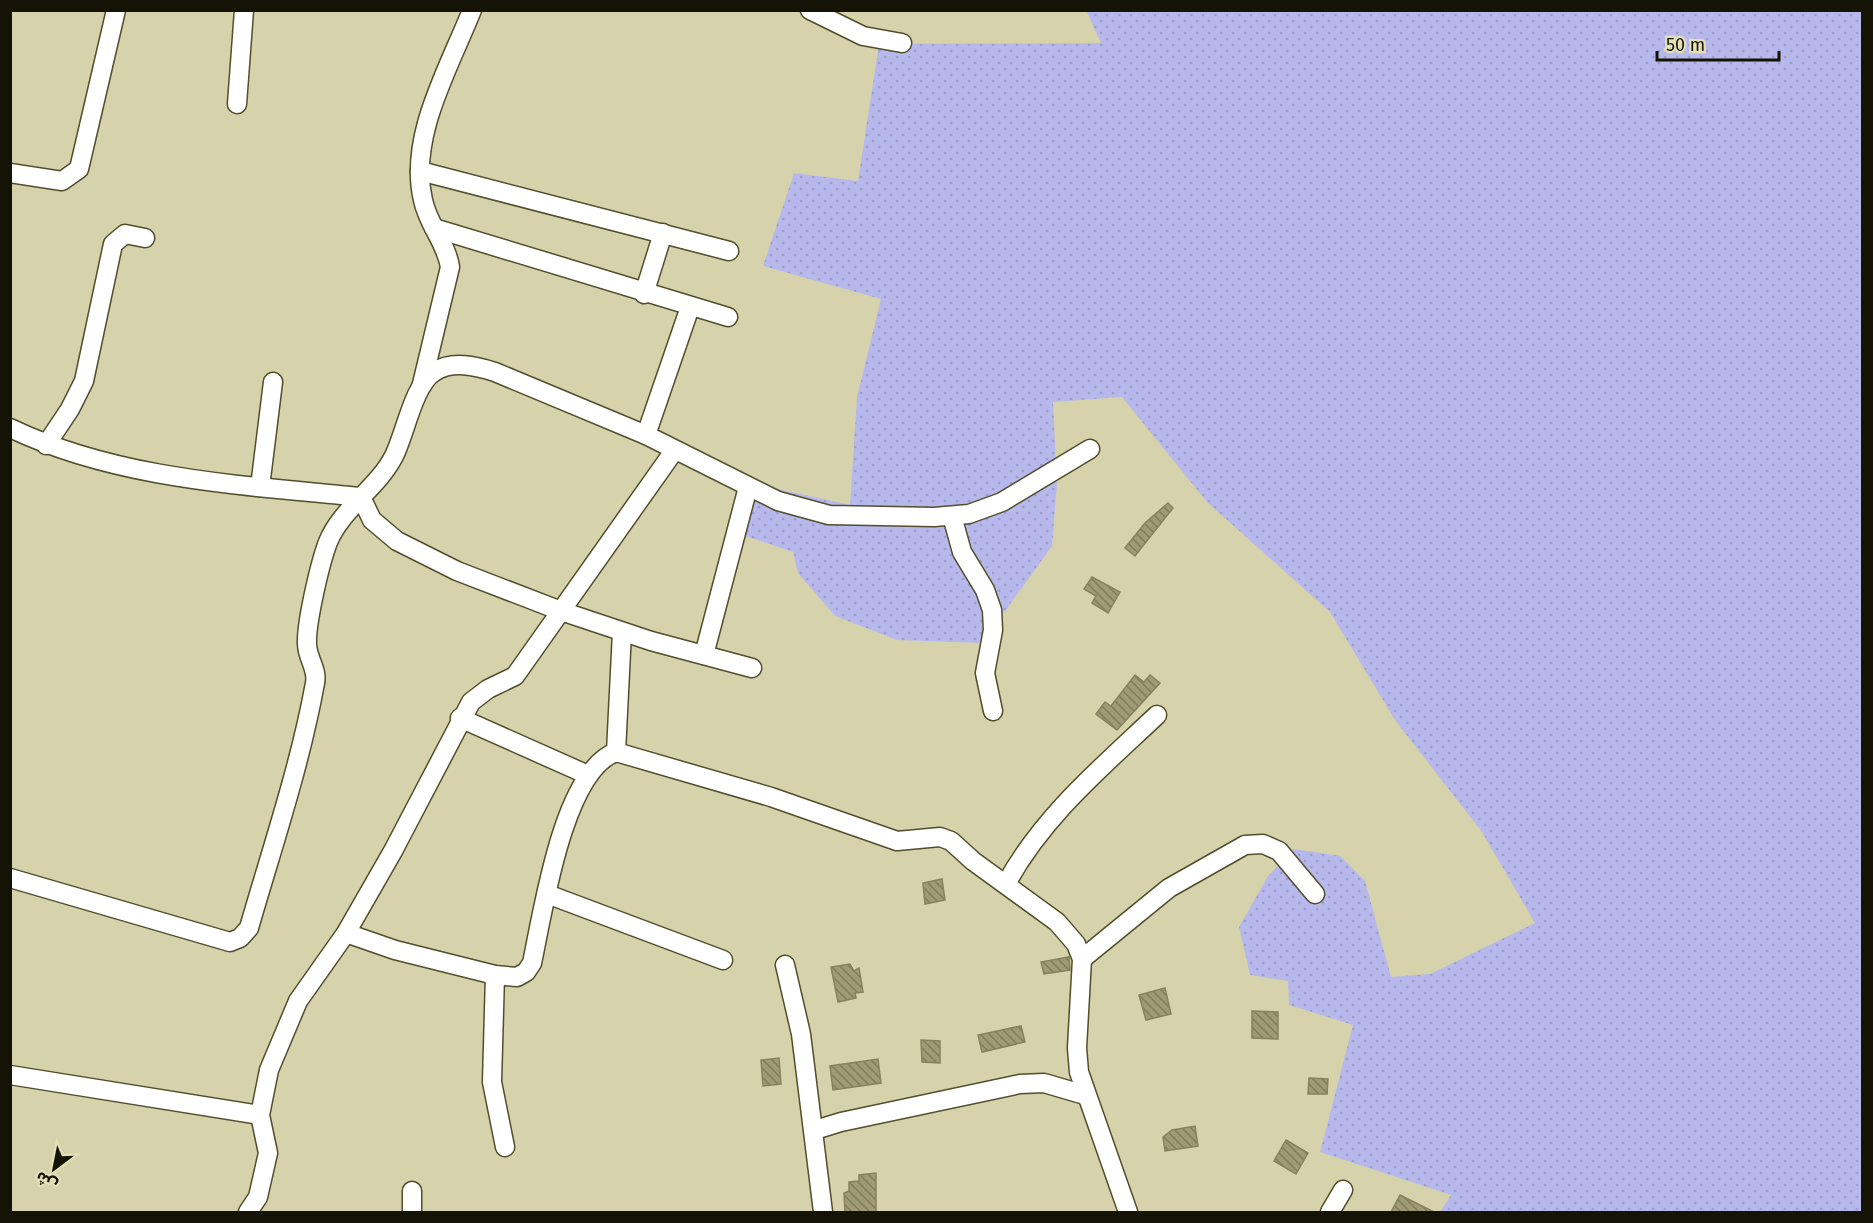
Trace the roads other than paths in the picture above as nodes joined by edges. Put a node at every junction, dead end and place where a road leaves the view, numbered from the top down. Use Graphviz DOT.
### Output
graph roads {
  1 [pos="116,10"];
  2 [pos="244,10"];
  3 [pos="472,10"];
  4 [pos="810,10"];
  5 [pos="902,43"];
  6 [pos="237,104"];
  7 [pos="420,171"];
  8 [pos="10,173"];
  9 [pos="434,228"];
  10 [pos="663,233"];
  11 [pos="145,238"];
  12 [pos="729,250"];
  13 [pos="644,294"];
  14 [pos="690,307"];
  15 [pos="728,317"];
  16 [pos="273,382"];
  17 [pos="422,384"];
  18 [pos="10,428"];
  19 [pos="646,435"];
  20 [pos="46,445"];
  21 [pos="1090,449"];
  22 [pos="674,451"];
  23 [pos="260,487"];
  24 [pos="748,488"];
  25 [pos="361,496"];
  26 [pos="952,516"];
  27 [pos="561,611"];
  28 [pos="622,632"];
  29 [pos="704,655"];
  30 [pos="752,668"];
  31 [pos="993,711"];
  32 [pos="1157,715"];
  33 [pos="460,718"];
  34 [pos="616,752"];
  35 [pos="588,775"];
  36 [pos="10,878"];
  37 [pos="1006,884"];
  38 [pos="546,894"];
  39 [pos="1315,894"];
  40 [pos="346,933"];
  41 [pos="1082,959"];
  42 [pos="723,960"];
  43 [pos="785,965"];
  44 [pos="495,975"];
  45 [pos="10,1075"];
  46 [pos="1085,1095"];
  47 [pos="260,1115"];
  48 [pos="815,1130"];
  49 [pos="505,1147"];
  50 [pos="1343,1190"];
  51 [pos="412,1191"];
  52 [pos="248,1212"];
  53 [pos="412,1212"];
  54 [pos="823,1212"];
  55 [pos="1128,1212"];
  56 [pos="1330,1212"];
  1 -- 8 [label="street"];
  2 -- 6 [label="street"];
  3 -- 7 [label="street"];
  4 -- 5 [label="street"];
  7 -- 9 [label="street"];
  7 -- 10 [label="street"];
  9 -- 13 [label="street"];
  9 -- 17 [label="street"];
  10 -- 12 [label="street"];
  10 -- 13 [label="street"];
  11 -- 20 [label="street"];
  13 -- 14 [label="street"];
  14 -- 15 [label="street"];
  14 -- 19 [label="street"];
  16 -- 23 [label="street"];
  17 -- 19 [label="street"];
  17 -- 25 [label="street"];
  18 -- 20 [label="street"];
  19 -- 22 [label="street"];
  20 -- 23 [label="street"];
  21 -- 26 [label="street"];
  22 -- 24 [label="street"];
  22 -- 27 [label="street"];
  23 -- 25 [label="street"];
  24 -- 26 [label="street"];
  24 -- 29 [label="street"];
  25 -- 27 [label="street"];
  25 -- 36 [label="street"];
  26 -- 31 [label="street"];
  27 -- 28 [label="street"];
  27 -- 33 [label="street"];
  28 -- 29 [label="street"];
  28 -- 34 [label="street"];
  29 -- 30 [label="street"];
  32 -- 37 [label="street"];
  33 -- 35 [label="street"];
  33 -- 40 [label="street"];
  34 -- 35 [label="street"];
  34 -- 37 [label="street"];
  35 -- 38 [label="street"];
  37 -- 41 [label="street"];
  38 -- 42 [label="street"];
  38 -- 44 [label="street"];
  39 -- 41 [label="street"];
  40 -- 44 [label="street"];
  40 -- 47 [label="street"];
  41 -- 46 [label="street"];
  43 -- 48 [label="street"];
  44 -- 49 [label="street"];
  45 -- 47 [label="street"];
  46 -- 48 [label="street"];
  46 -- 55 [label="street"];
  47 -- 52 [label="street"];
  48 -- 54 [label="street"];
  50 -- 56 [label="street"];
  51 -- 53 [label="street"];
}
